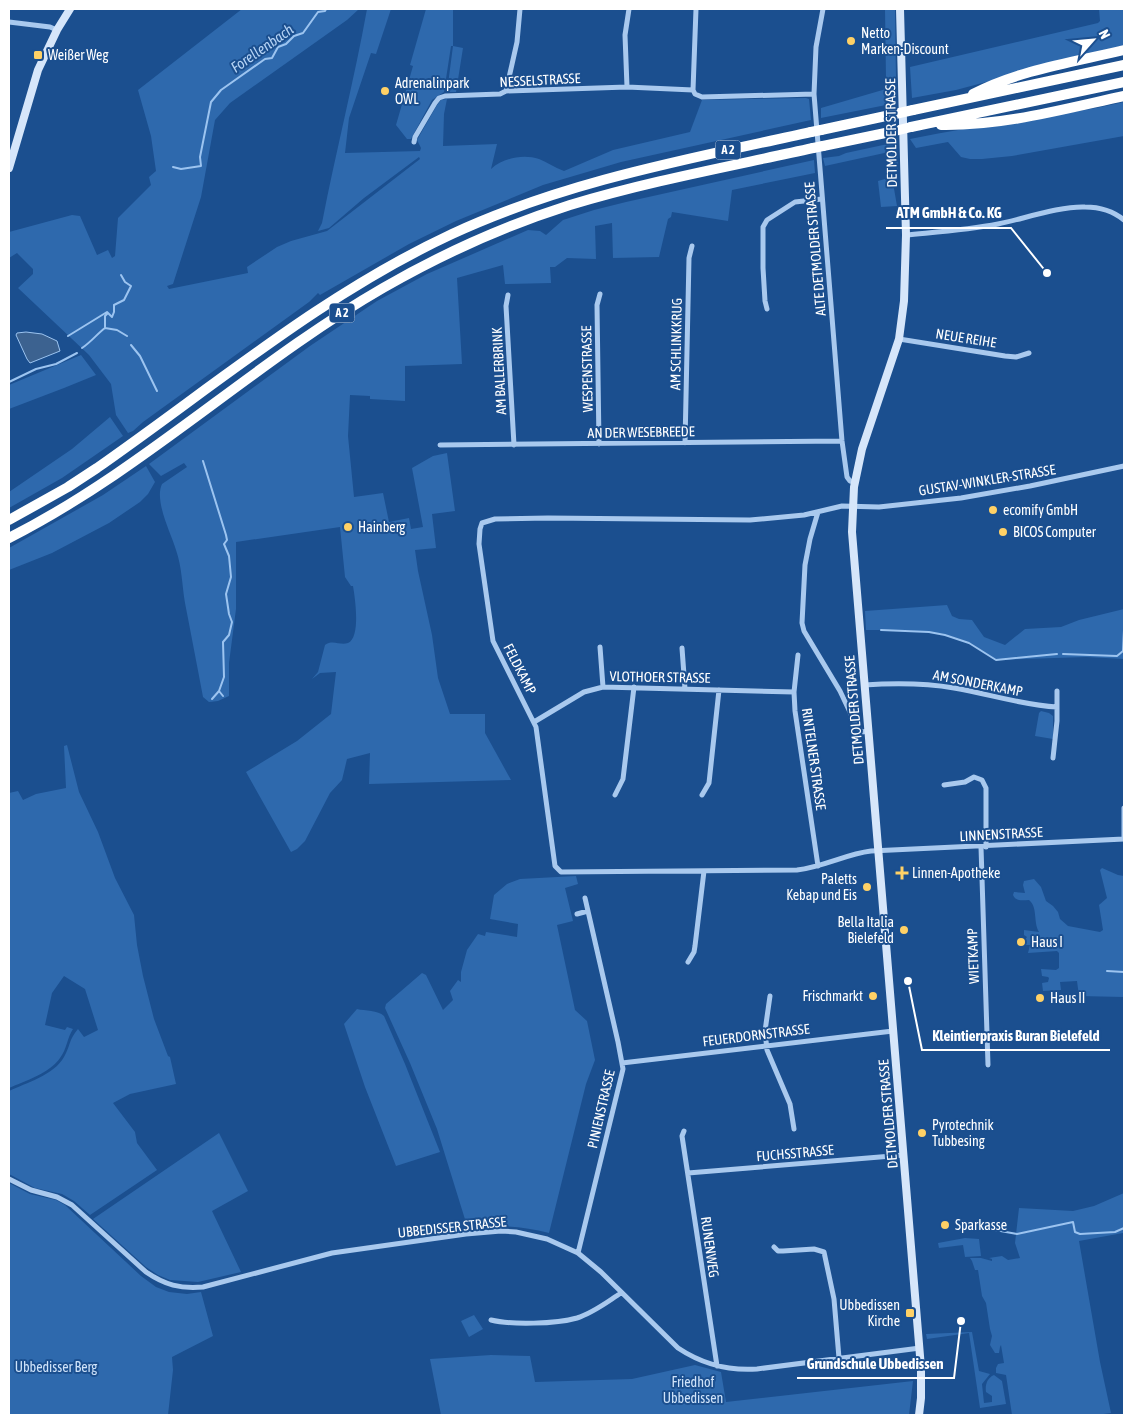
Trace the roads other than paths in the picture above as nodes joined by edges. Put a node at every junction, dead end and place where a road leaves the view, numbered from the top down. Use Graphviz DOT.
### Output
graph roads {
  1 [pos="70,9"];
  2 [pos="520,9"];
  3 [pos="630,9"];
  4 [pos="696,9"];
  5 [pos="823,9"];
  6 [pos="900,9"];
  7 [pos="9,22"];
  8 [pos="57,30"];
  9 [pos="1124,50"];
  10 [pos="1124,65"];
  11 [pos="1124,82"];
  12 [pos="627,88"];
  13 [pos="693,90"];
  14 [pos="506,91"];
  15 [pos="814,94"];
  16 [pos="1124,96"];
  17 [pos="958,101"];
  18 [pos="922,125"];
  19 [pos="414,142"];
  20 [pos="9,168"];
  21 [pos="822,198"];
  22 [pos="1124,220"];
  23 [pos="906,235"];
  24 [pos="692,246"];
  25 [pos="600,294"];
  26 [pos="508,296"];
  27 [pos="767,309"];
  28 [pos="899,339"];
  29 [pos="1029,353"];
  30 [pos="842,441"];
  31 [pos="685,443"];
  32 [pos="599,444"];
  33 [pos="440,445"];
  34 [pos="514,445"];
  35 [pos="1124,466"];
  36 [pos="855,482"];
  37 [pos="852,506"];
  38 [pos="818,512"];
  39 [pos="9,520"];
  40 [pos="9,538"];
  41 [pos="600,647"];
  42 [pos="682,648"];
  43 [pos="798,655"];
  44 [pos="864,685"];
  45 [pos="603,687"];
  46 [pos="634,687"];
  47 [pos="685,689"];
  48 [pos="719,690"];
  49 [pos="1057,691"];
  50 [pos="794,692"];
  51 [pos="1057,707"];
  52 [pos="534,722"];
  53 [pos="868,731"];
  54 [pos="1053,758"];
  55 [pos="944,785"];
  56 [pos="615,795"];
  57 [pos="702,795"];
  58 [pos="1124,808"];
  59 [pos="1124,839"];
  60 [pos="984,847"];
  61 [pos="878,850"];
  62 [pos="818,866"];
  63 [pos="704,872"];
  64 [pos="585,898"];
  65 [pos="588,911"];
  66 [pos="577,914"];
  67 [pos="688,962"];
  68 [pos="770,996"];
  69 [pos="893,1031"];
  70 [pos="766,1046"];
  71 [pos="622,1063"];
  72 [pos="988,1065"];
  73 [pos="794,1129"];
  74 [pos="684,1131"];
  75 [pos="904,1155"];
  76 [pos="688,1173"];
  77 [pos="9,1179"];
  78 [pos="774,1247"];
  79 [pos="578,1253"];
  80 [pos="621,1293"];
  81 [pos="490,1320"];
  82 [pos="920,1348"];
  83 [pos="839,1358"];
  84 [pos="717,1366"];
  85 [pos="919,1415"];
  1 -- 8 [label="street"];
  2 -- 14 [label="street"];
  3 -- 12 [label="street"];
  4 -- 13 [label="street"];
  5 -- 15 [label="street, ALTE DETMOLDER STRASSE"];
  6 -- 23 [label="street, DETMOLDER STRASSE"];
  7 -- 8 [label="street"];
  8 -- 20 [label="street"];
  9 -- 17 [label="highway"];
  10 -- 17 [label="highway, A 2"];
  11 -- 18 [label="highway, A 2"];
  12 -- 13 [label="street, NESSELSTRASSE"];
  12 -- 14 [label="street, NESSELSTRASSE"];
  13 -- 15 [label="street, NESSELSTRASSE"];
  14 -- 19 [label="street, NESSELSTRASSE"];
  15 -- 21 [label="street, ALTE DETMOLDER STRASSE"];
  16 -- 18 [label="highway"];
  17 -- 39 [label="highway, A 2, bridge"];
  18 -- 40 [label="highway, A 2, bridge"];
  21 -- 27 [label="street"];
  21 -- 30 [label="street, ALTE DETMOLDER STRASSE"];
  22 -- 23 [label="street"];
  23 -- 28 [label="street, DETMOLDER STRASSE"];
  24 -- 31 [label="street, AM SCHLINKKRUG"];
  25 -- 32 [label="street, WESPENSTRASSE"];
  26 -- 34 [label="street, AM BALLERBRINK"];
  28 -- 29 [label="street, NEUE REIHE"];
  28 -- 36 [label="street, DETMOLDER STRASSE"];
  30 -- 31 [label="street, AN DER WESEBREEDE"];
  30 -- 36 [label="street, ALTE DETMOLDER STRASSE"];
  31 -- 32 [label="street, AN DER WESEBREEDE"];
  32 -- 34 [label="street, AN DER WESEBREEDE"];
  33 -- 34 [label="street, AN DER WESEBREEDE"];
  35 -- 37 [label="street, GUSTAV-WINKLER-STRASSE"];
  36 -- 37 [label="street, DETMOLDER STRASSE"];
  37 -- 38 [label="street, FELDKAMP"];
  37 -- 44 [label="street, DETMOLDER STRASSE"];
  38 -- 52 [label="street, FELDKAMP"];
  38 -- 53 [label="street"];
  41 -- 45 [label="street"];
  42 -- 47 [label="street"];
  43 -- 50 [label="street, RINTELNER STRASSE"];
  44 -- 51 [label="street, AM SONDERKAMP"];
  44 -- 53 [label="street, DETMOLDER STRASSE"];
  45 -- 46 [label="street, VLOTHOER STRASSE"];
  45 -- 52 [label="street, VLOTHOER STRASSE"];
  46 -- 47 [label="street, VLOTHOER STRASSE"];
  46 -- 56 [label="street"];
  47 -- 48 [label="street, VLOTHOER STRASSE"];
  48 -- 50 [label="street, VLOTHOER STRASSE"];
  48 -- 57 [label="street"];
  49 -- 51 [label="street"];
  50 -- 62 [label="street, RINTELNER STRASSE"];
  51 -- 54 [label="street"];
  52 -- 63 [label="street, FELDKAMP"];
  53 -- 61 [label="street, DETMOLDER STRASSE"];
  55 -- 60 [label="street, WIETKAMP"];
  58 -- 59 [label="street"];
  59 -- 60 [label="street, LINNENSTRASSE"];
  60 -- 61 [label="street, LINNENSTRASSE"];
  60 -- 72 [label="street, WIETKAMP"];
  61 -- 62 [label="street, FELDKAMP"];
  61 -- 69 [label="street, DETMOLDER STRASSE"];
  62 -- 63 [label="street, FELDKAMP"];
  63 -- 67 [label="street"];
  64 -- 65 [label="street, PINIENSTRASSE"];
  65 -- 66 [label="street"];
  65 -- 71 [label="street, PINIENSTRASSE"];
  68 -- 70 [label="street"];
  69 -- 70 [label="street, FEUERDORNSTRASSE"];
  69 -- 75 [label="street, DETMOLDER STRASSE"];
  70 -- 71 [label="street, FEUERDORNSTRASSE"];
  70 -- 73 [label="street"];
  71 -- 79 [label="street, PINIENSTRASSE"];
  74 -- 76 [label="street, RUNENWEG"];
  75 -- 76 [label="street, FUCHSSTRASSE"];
  75 -- 82 [label="street, DETMOLDER STRASSE"];
  76 -- 84 [label="street, RUNENWEG"];
  77 -- 79 [label="street, UBBEDISSER STRASSE"];
  78 -- 83 [label="street"];
  79 -- 80 [label="street, UBBEDISSER STRASSE"];
  80 -- 81 [label="street"];
  80 -- 84 [label="street, UBBEDISSER STRASSE"];
  82 -- 83 [label="street, UBBEDISSER STRASSE"];
  82 -- 85 [label="street, DETMOLDER STRASSE"];
  83 -- 84 [label="street, UBBEDISSER STRASSE"];
}
